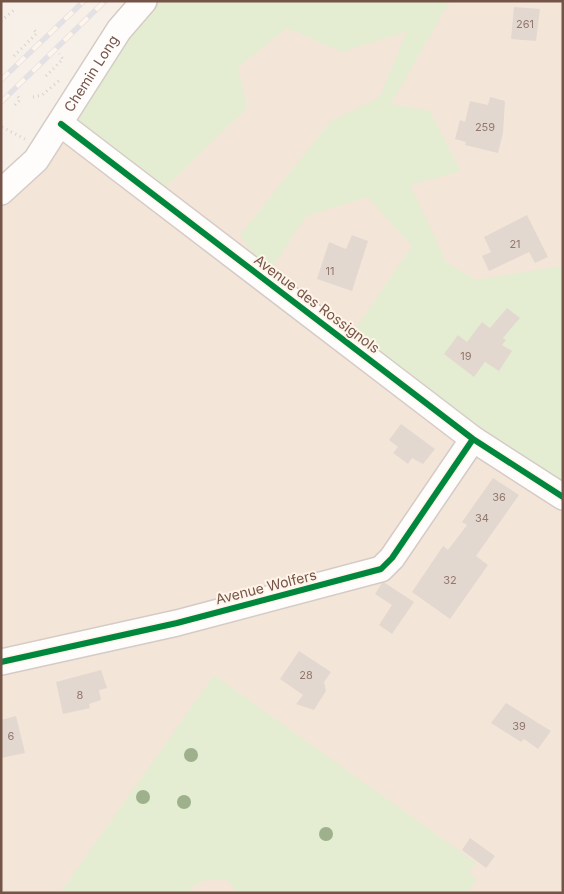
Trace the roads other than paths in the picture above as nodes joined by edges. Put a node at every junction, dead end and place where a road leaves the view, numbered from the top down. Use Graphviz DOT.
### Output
graph roads {
  1 [pos="144,1"];
  2 [pos="61,124"];
  3 [pos="1,192"];
  4 [pos="473,439"];
  5 [pos="563,497"];
  6 [pos="1,662"];
  1 -- 2 [label="street, Chemin Long"];
  2 -- 3 [label="street, Chemin Long"];
  2 -- 4 [label="street, Avenue des Rossignols"];
  4 -- 5 [label="street, Avenue des Rossignols"];
  4 -- 6 [label="street, Avenue Wolfers"];
}
